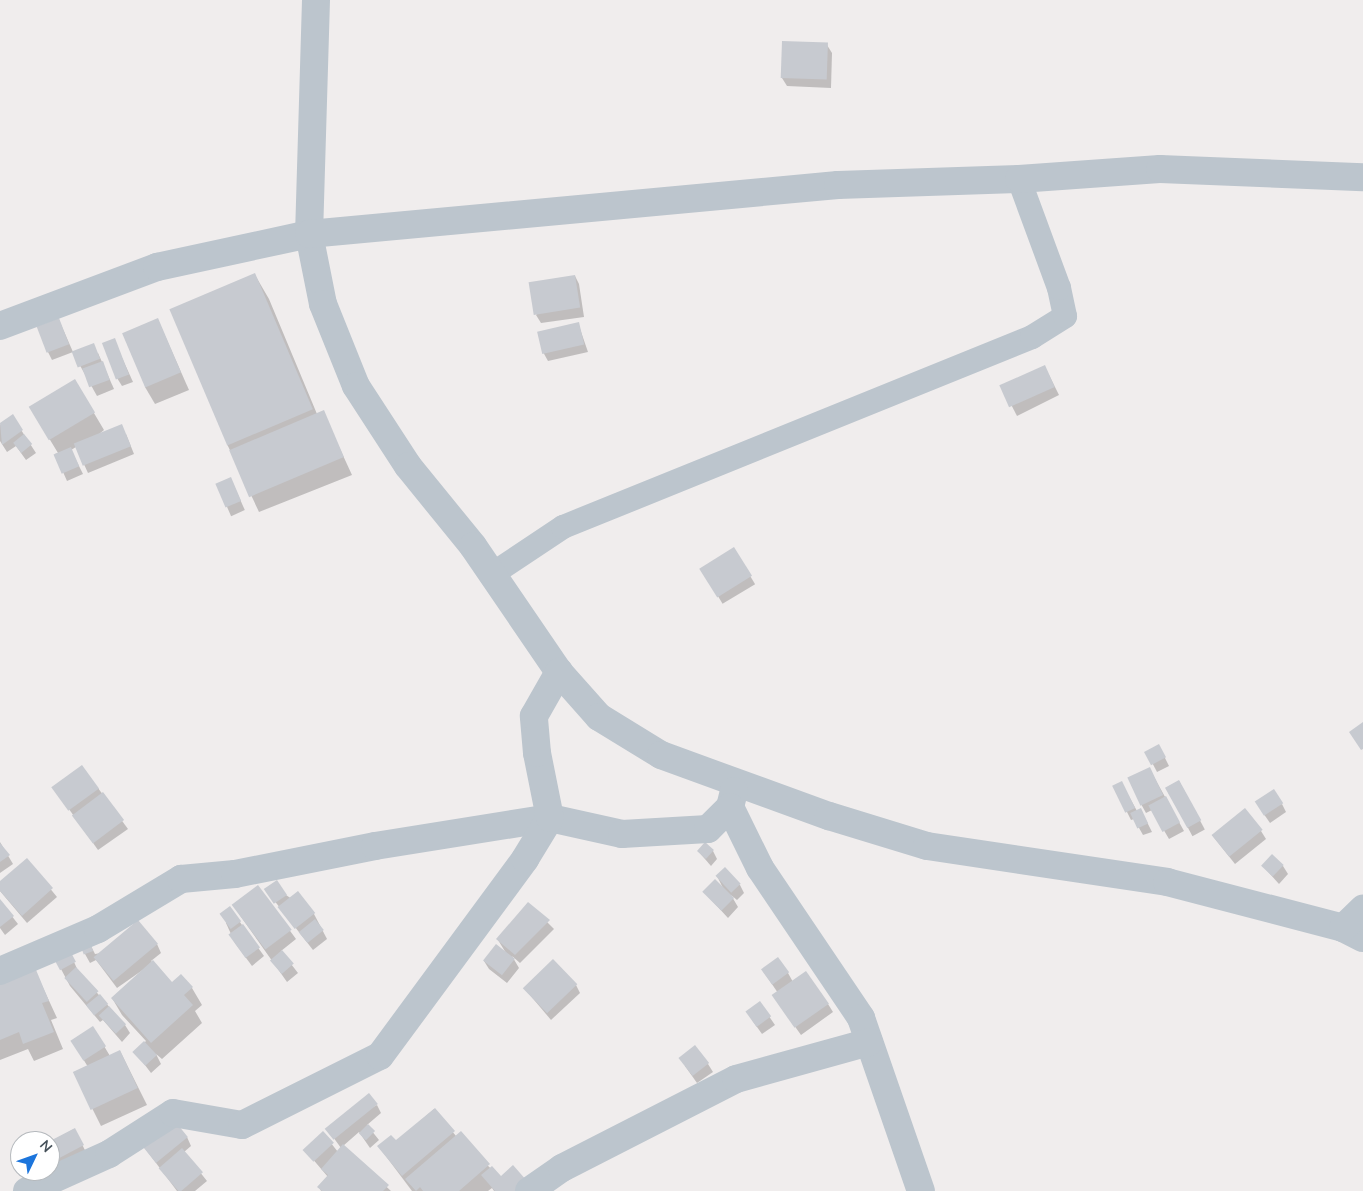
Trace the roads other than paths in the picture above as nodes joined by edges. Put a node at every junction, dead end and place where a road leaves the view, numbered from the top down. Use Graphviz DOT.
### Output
graph roads {
  1 [pos="316,0"];
  2 [pos="1363,177"];
  3 [pos="1019,179"];
  4 [pos="308,234"];
  5 [pos="0,326"];
  6 [pos="491,575"];
  7 [pos="560,672"];
  8 [pos="733,795"];
  9 [pos="550,818"];
  10 [pos="1363,909"];
  11 [pos="1353,933"];
  12 [pos="0,970"];
  13 [pos="869,1042"];
  14 [pos="26,1191"];
  15 [pos="528,1191"];
  16 [pos="921,1191"];
  1 -- 4 [label="street"];
  2 -- 3 [label="street"];
  3 -- 4 [label="street"];
  3 -- 6 [label="lane"];
  4 -- 5 [label="street"];
  4 -- 6 [label="street"];
  6 -- 7 [label="street"];
  7 -- 8 [label="street"];
  7 -- 9 [label="street"];
  8 -- 9 [label="street"];
  8 -- 11 [label="street"];
  8 -- 13 [label="street"];
  9 -- 12 [label="street"];
  9 -- 14 [label="street"];
  10 -- 11 [label="street"];
  13 -- 15 [label="street"];
  13 -- 16 [label="street"];
}
